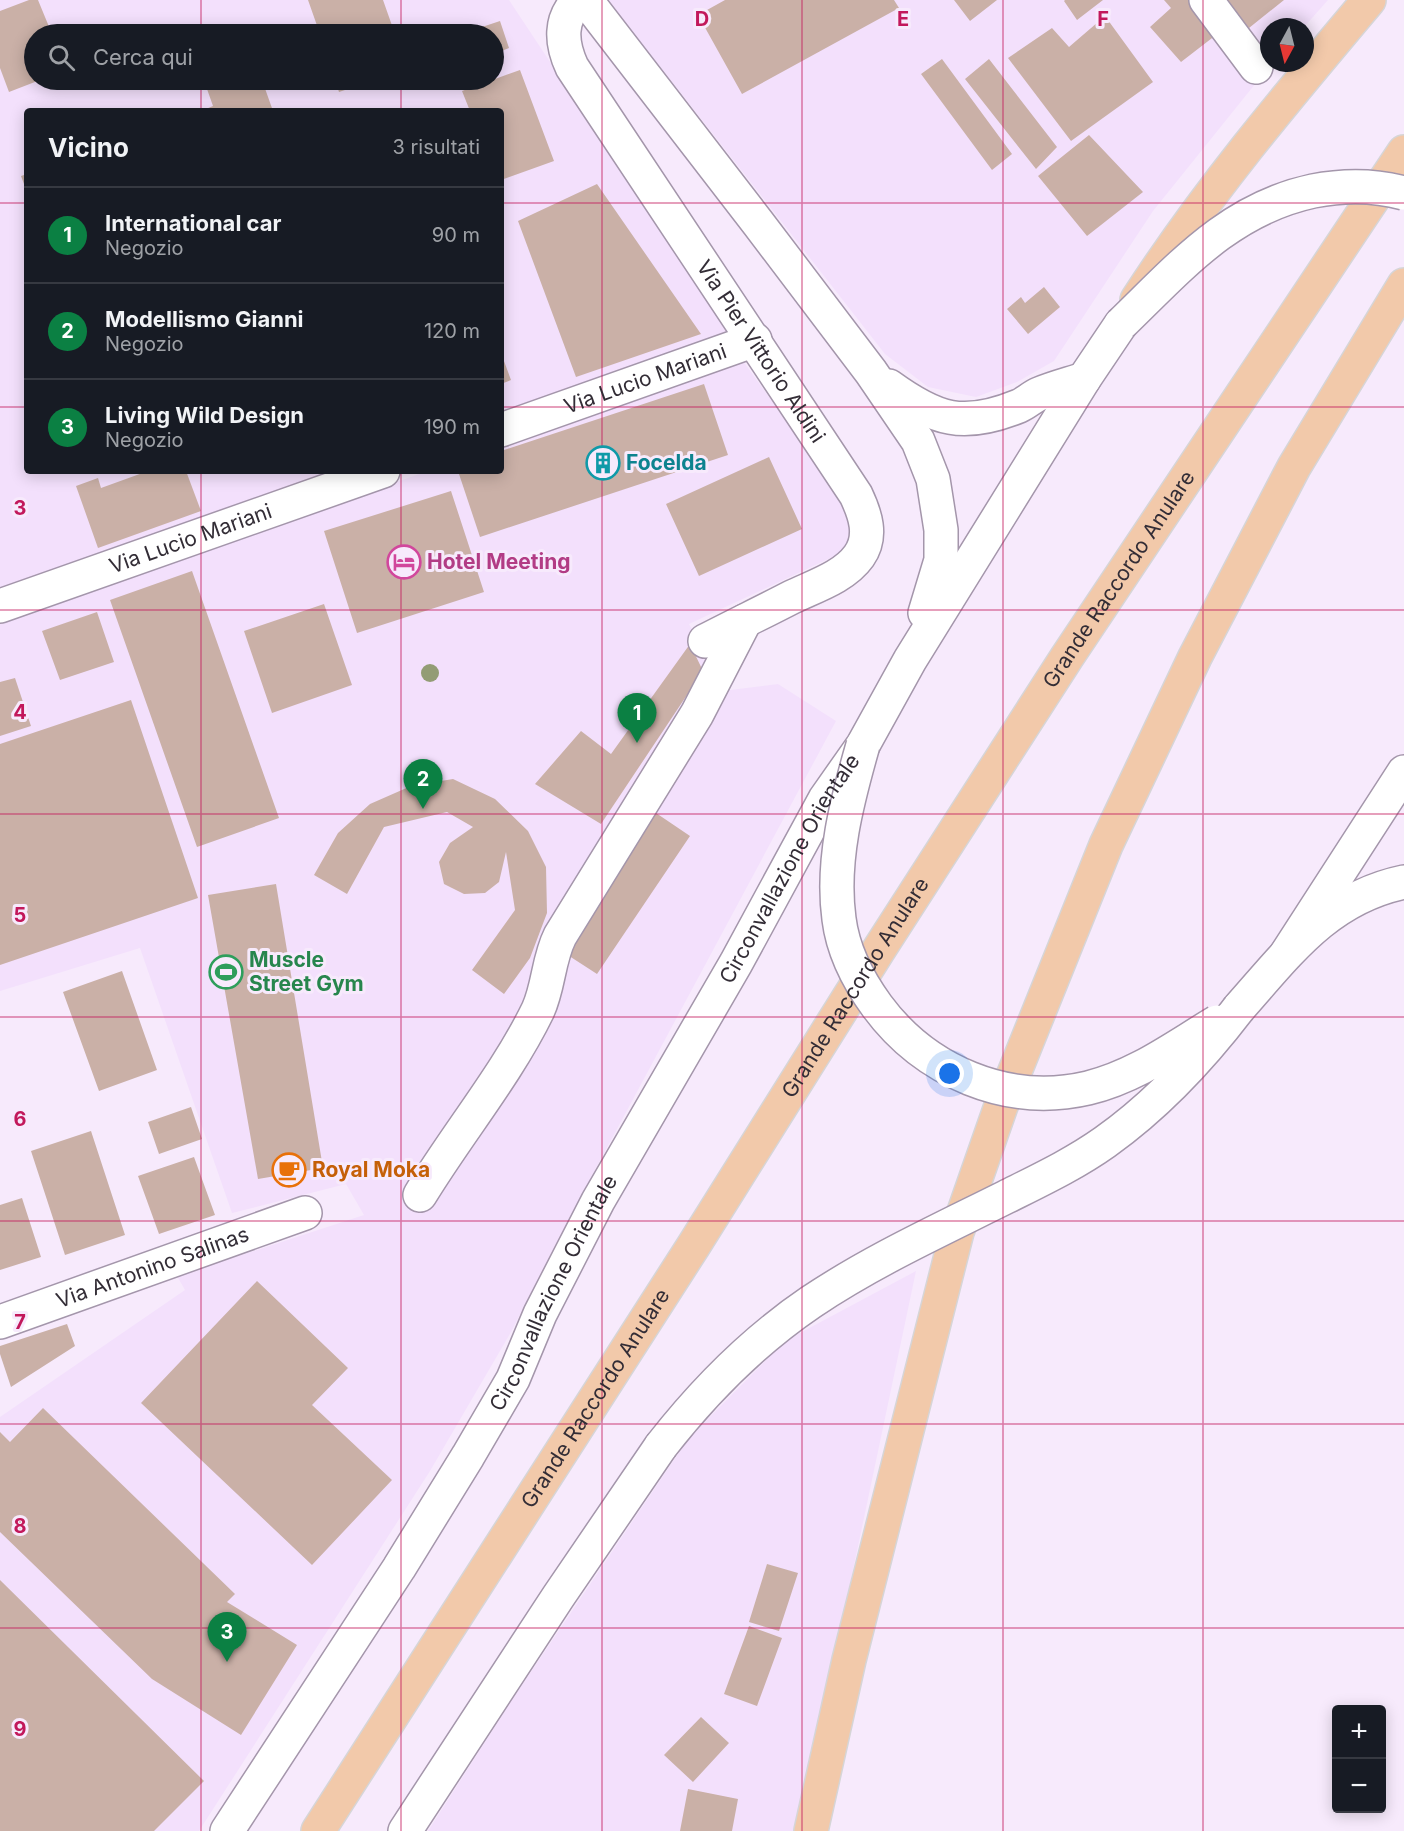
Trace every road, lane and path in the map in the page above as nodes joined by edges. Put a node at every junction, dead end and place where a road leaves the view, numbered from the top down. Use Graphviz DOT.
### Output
graph roads {
  1 [pos="579,0"];
  2 [pos="586,0"];
  3 [pos="1206,0"];
  4 [pos="1369,0"];
  5 [pos="1256,67"];
  6 [pos="1404,152"];
  7 [pos="1404,193"];
  8 [pos="1404,285"];
  9 [pos="1121,324"];
  10 [pos="755,340"];
  11 [pos="871,372"];
  12 [pos="1084,379"];
  13 [pos="504,429"];
  14 [pos="374,474"];
  15 [pos="0,606"];
  16 [pos="745,621"];
  17 [pos="705,641"];
  18 [pos="910,660"];
  19 [pos="863,745"];
  20 [pos="1404,772"];
  21 [pos="1404,882"];
  22 [pos="1287,953"];
  23 [pos="1239,1008"];
  24 [pos="420,1195"];
  25 [pos="305,1213"];
  26 [pos="0,1322"];
  27 [pos="227,1831"];
  28 [pos="318,1831"];
  29 [pos="405,1831"];
  30 [pos="811,1831"];
  1 -- 10 [label="street, Via Pier Vittorio Aldini"];
  2 -- 11 [label="street"];
  3 -- 5 [label="street"];
  4 -- 9 [label="highway, bridge"];
  6 -- 28 [label="highway, Grande Raccordo Anulare"];
  7 -- 9 [label="street, bridge"];
  8 -- 30 [label="highway"];
  9 -- 12 [label="street"];
  10 -- 13 [label="street, Via Lucio Mariani"];
  10 -- 16 [label="street, Via Pier Vittorio Aldini"];
  11 -- 12 [label="street"];
  11 -- 18 [label="street"];
  12 -- 18 [label="street"];
  14 -- 15 [label="street, Via Lucio Mariani"];
  16 -- 17 [label="street, Via Pier Vittorio Aldini"];
  16 -- 24 [label="street"];
  18 -- 19 [label="street"];
  19 -- 23 [label="street, bridge"];
  19 -- 27 [label="street, Circonvallazione Orientale"];
  20 -- 22 [label="street"];
  21 -- 22 [label="street"];
  22 -- 23 [label="street"];
  23 -- 29 [label="street, bridge"];
  25 -- 26 [label="street, Via Antonino Salinas"];
}
